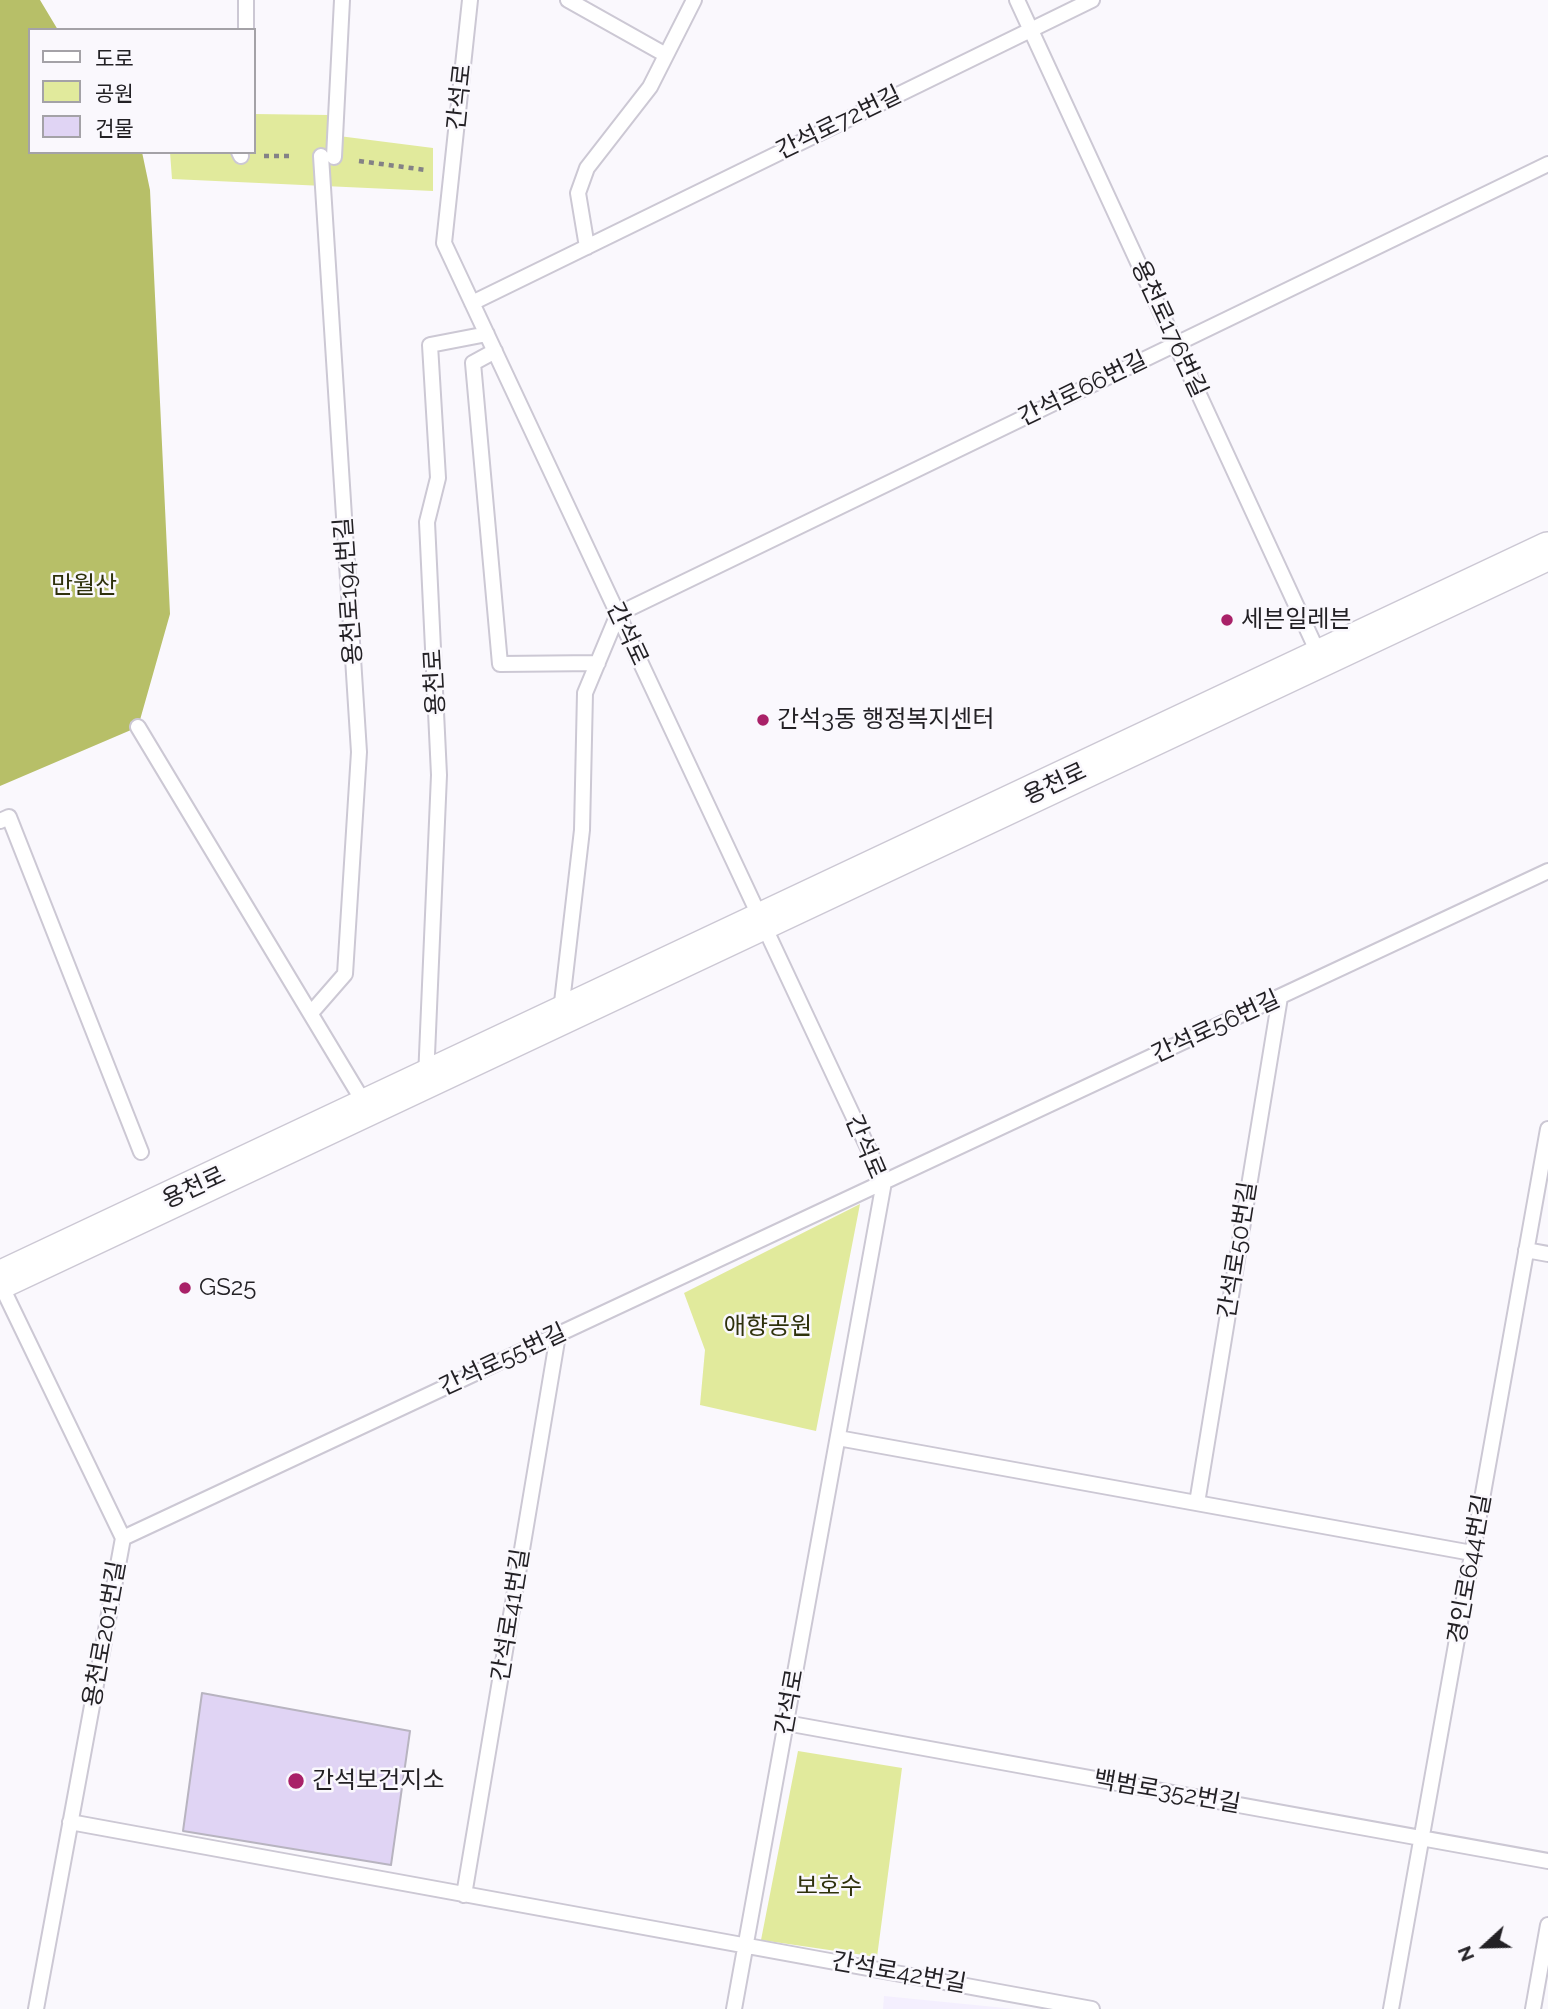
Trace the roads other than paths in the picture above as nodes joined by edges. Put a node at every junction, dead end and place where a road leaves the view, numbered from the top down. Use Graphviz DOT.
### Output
graph roads {
  1 [pos="246,0"];
  2 [pos="342,0"];
  3 [pos="470,0"];
  4 [pos="568,0"];
  5 [pos="694,0"];
  6 [pos="1017,0"];
  7 [pos="1092,0"];
  8 [pos="246,28"];
  9 [pos="1031,29"];
  10 [pos="666,55"];
  11 [pos="1548,164"];
  12 [pos="587,247"];
  13 [pos="472,303"];
  14 [pos="487,334"];
  15 [pos="1176,344"];
  16 [pos="495,351"];
  17 [pos="1548,551"];
  18 [pos="618,614"];
  19 [pos="1321,659"];
  20 [pos="598,663"];
  21 [pos="138,727"];
  22 [pos="0,821"];
  23 [pos="1548,871"];
  24 [pos="762,921"];
  25 [pos="1280,997"];
  26 [pos="311,1013"];
  27 [pos="561,1016"];
  28 [pos="426,1079"];
  29 [pos="367,1107"];
  30 [pos="1548,1129"];
  31 [pos="141,1152"];
  32 [pos="884,1182"];
  33 [pos="1526,1250"];
  34 [pos="1548,1254"];
  35 [pos="0,1281"];
  36 [pos="558,1335"];
  37 [pos="838,1438"];
  38 [pos="1196,1503"];
  39 [pos="123,1538"];
  40 [pos="1472,1553"];
  41 [pos="786,1723"];
  42 [pos="71,1822"];
  43 [pos="1422,1838"];
  44 [pos="1548,1861"];
  45 [pos="464,1895"];
  46 [pos="1548,1926"];
  47 [pos="746,1945"];
  48 [pos="36,2009"];
  49 [pos="734,2009"];
  50 [pos="1092,2009"];
  51 [pos="1391,2009"];
  52 [pos="1533,2009"];
  1 -- 8 [label="lane"];
  2 -- 26 [label="lane, 용천로194번길"];
  3 -- 13 [label="lane, 간석로"];
  4 -- 10 [label="lane"];
  5 -- 10 [label="lane"];
  6 -- 9 [label="lane, 용천로176번길"];
  7 -- 9 [label="lane, 간석로72번길"];
  9 -- 12 [label="lane, 간석로72번길"];
  9 -- 15 [label="lane, 용천로176번길"];
  10 -- 12 [label="lane"];
  11 -- 15 [label="lane, 간석로66번길"];
  12 -- 13 [label="lane, 간석로72번길"];
  13 -- 14 [label="lane, 간석로"];
  14 -- 16 [label="lane, 간석로"];
  14 -- 28 [label="lane, 용천로"];
  15 -- 18 [label="lane, 간석로66번길"];
  15 -- 19 [label="lane, 용천로176번길"];
  16 -- 18 [label="lane, 간석로"];
  16 -- 20 [label="lane, 간석로"];
  17 -- 19 [label="street, 용천로"];
  18 -- 20 [label="lane"];
  18 -- 24 [label="lane, 간석로"];
  19 -- 24 [label="street, 용천로"];
  20 -- 27 [label="lane"];
  21 -- 26 [label="lane"];
  22 -- 31 [label="lane"];
  23 -- 25 [label="lane, 간석로56번길"];
  24 -- 27 [label="street, 용천로"];
  24 -- 32 [label="lane, 간석로"];
  25 -- 32 [label="lane, 간석로56번길"];
  25 -- 38 [label="lane, 간석로50번길"];
  26 -- 29 [label="lane"];
  27 -- 28 [label="street, 용천로"];
  28 -- 29 [label="street, 용천로"];
  29 -- 35 [label="street, 용천로"];
  30 -- 33 [label="lane, 경인로644번길"];
  32 -- 36 [label="lane, 간석로55번길"];
  32 -- 37 [label="lane, 간석로"];
  33 -- 34 [label="lane"];
  33 -- 40 [label="lane, 경인로644번길"];
  35 -- 39 [label="lane, 용천로201번길"];
  36 -- 39 [label="lane, 간석로55번길"];
  36 -- 45 [label="lane, 간석로41번길"];
  37 -- 38 [label="lane"];
  37 -- 41 [label="lane, 간석로"];
  38 -- 40 [label="lane"];
  39 -- 42 [label="lane, 용천로201번길"];
  40 -- 43 [label="lane, 경인로644번길"];
  41 -- 43 [label="lane, 백범로352번길"];
  41 -- 47 [label="lane, 간석로"];
  42 -- 45 [label="lane"];
  42 -- 48 [label="lane, 용천로201번길"];
  43 -- 44 [label="lane, 백범로352번길"];
  43 -- 51 [label="lane, 경인로644번길"];
  45 -- 47 [label="lane"];
  46 -- 52 [label="lane"];
  47 -- 49 [label="lane, 간석로"];
  47 -- 50 [label="lane, 간석로42번길"];
}
